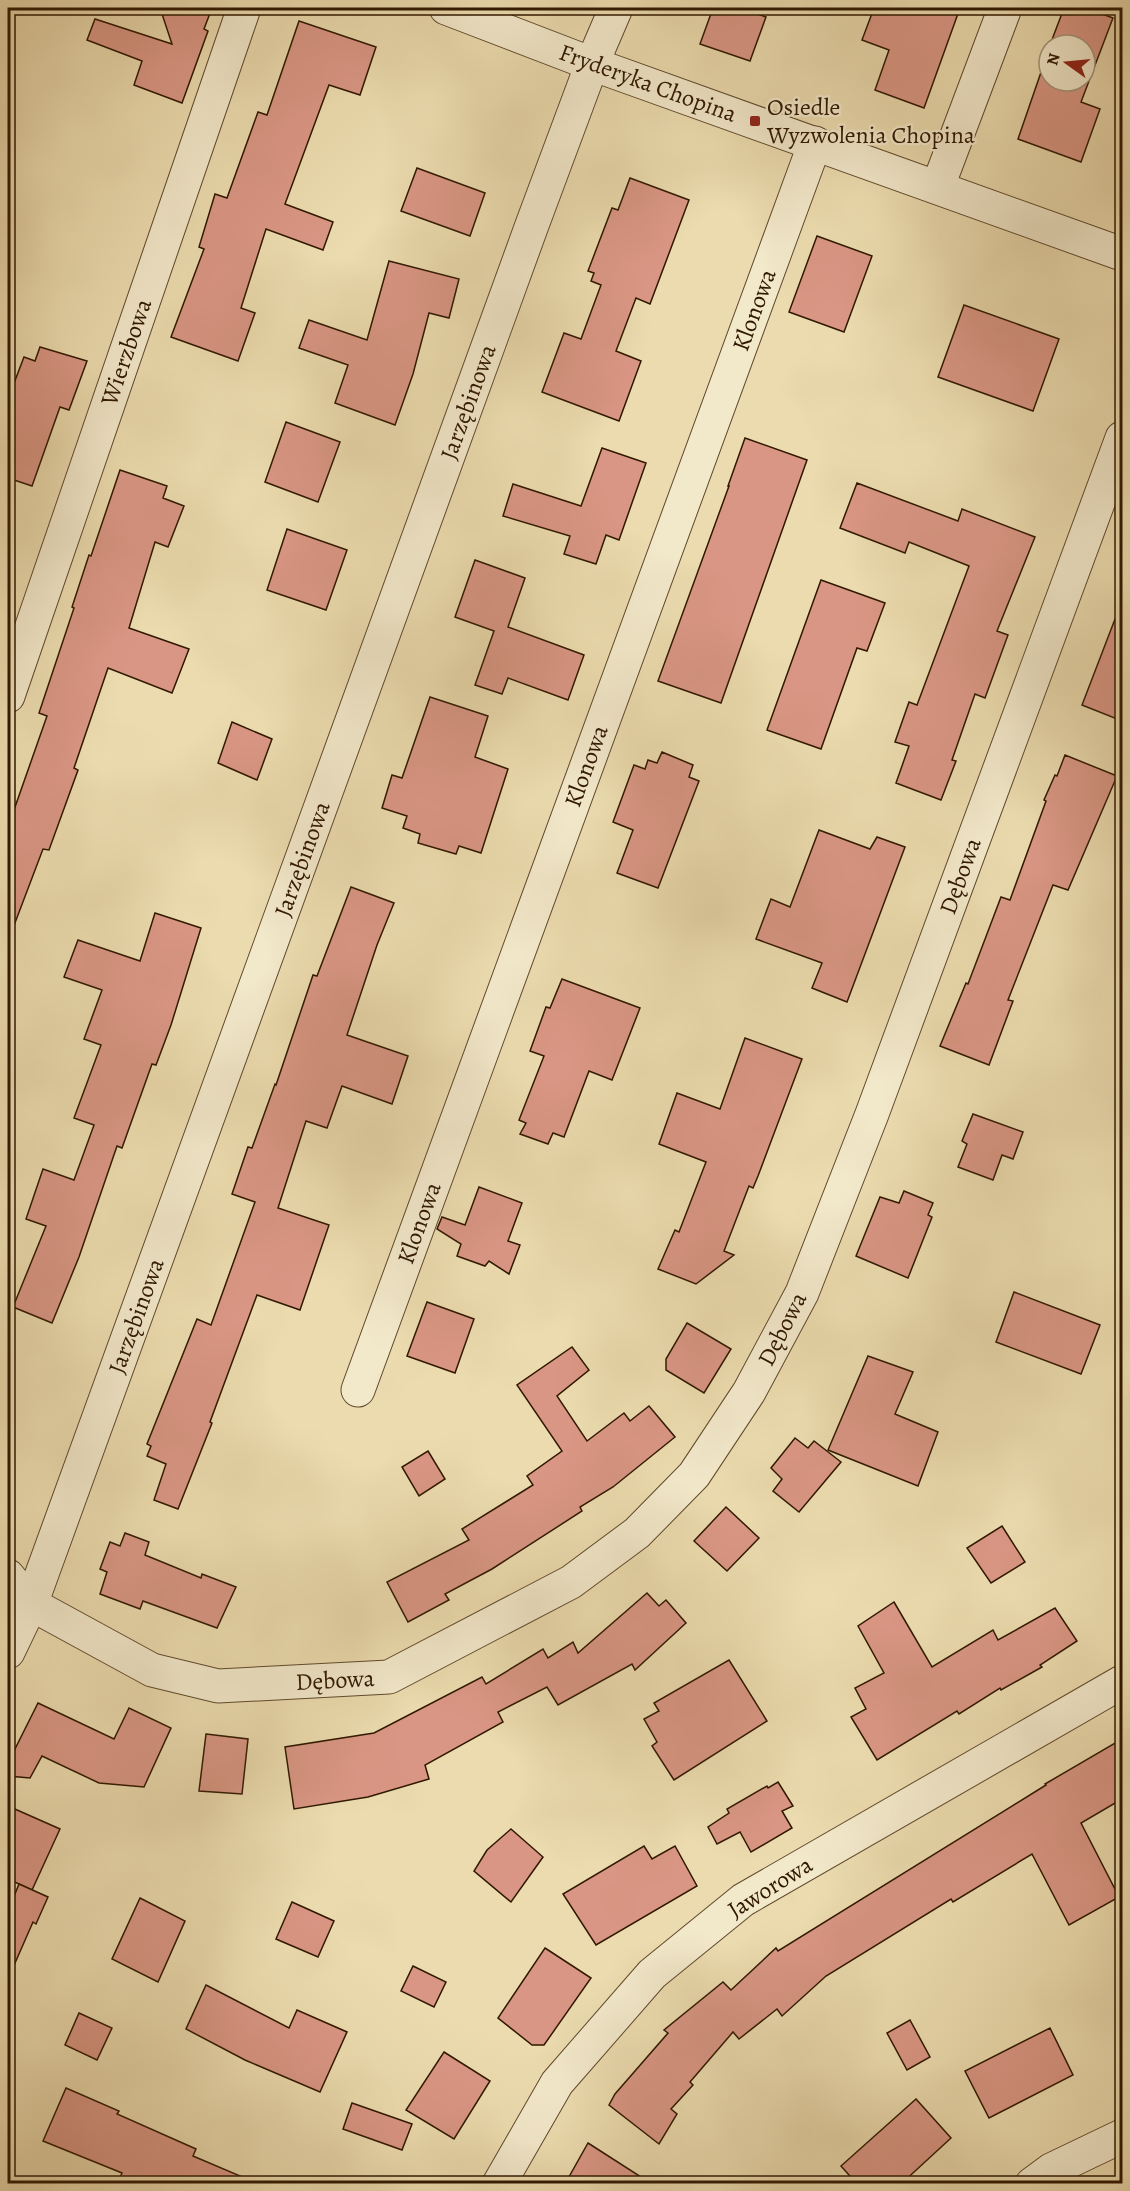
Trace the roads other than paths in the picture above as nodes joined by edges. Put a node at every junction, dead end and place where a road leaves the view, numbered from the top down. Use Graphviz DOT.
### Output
graph roads {
  1 [pos="244,8"];
  2 [pos="446,8"];
  3 [pos="616,8"];
  4 [pos="1005,8"];
  5 [pos="592,64"];
  6 [pos="815,143"];
  7 [pos="938,186"];
  8 [pos="1122,254"];
  9 [pos="1122,438"];
  10 [pos="8,696"];
  11 [pos="358,1390"];
  12 [pos="8,1576"];
  13 [pos="32,1604"];
  14 [pos="8,1652"];
  15 [pos="1122,1682"];
  16 [pos="1122,2136"];
  17 [pos="499,2184"];
  18 [pos="1032,2184"];
  1 -- 10 [label="street, Wierzbowa"];
  2 -- 5 [label="street, Fryderyka Chopina"];
  3 -- 5 [label="street, Jarzębinowa"];
  4 -- 7 [label="street"];
  5 -- 6 [label="street, Fryderyka Chopina"];
  5 -- 13 [label="street, Jarzębinowa"];
  6 -- 7 [label="street, Fryderyka Chopina"];
  6 -- 11 [label="street, Klonowa"];
  7 -- 8 [label="street, Fryderyka Chopina"];
  9 -- 13 [label="street, Dębowa"];
  12 -- 13 [label="street, Dębowa"];
  13 -- 14 [label="street, Jarzębinowa"];
  15 -- 17 [label="street, Jaworowa"];
  16 -- 18 [label="street"];
}
